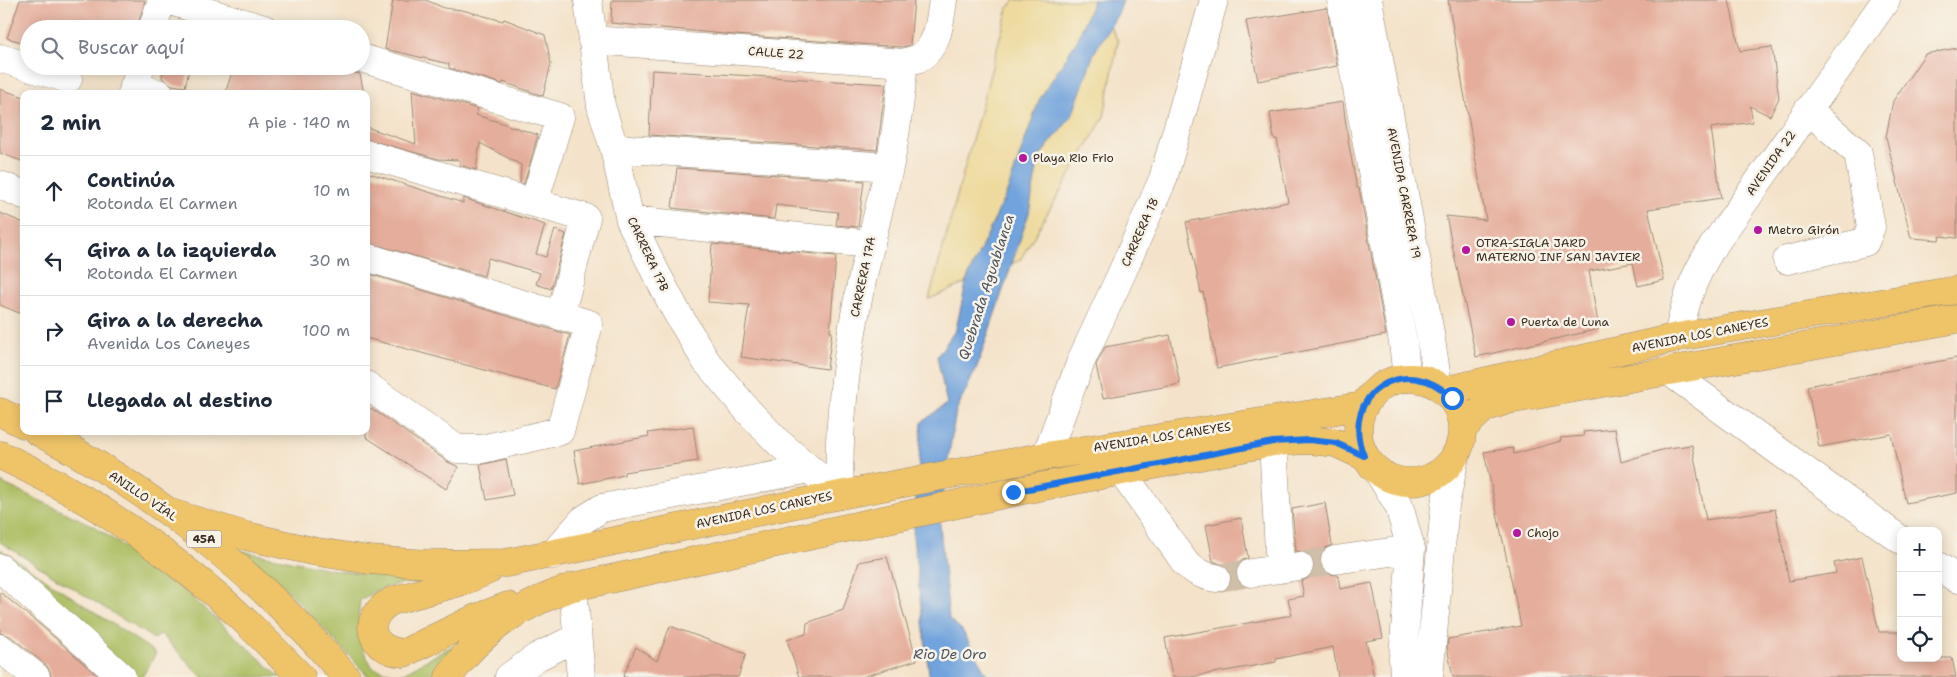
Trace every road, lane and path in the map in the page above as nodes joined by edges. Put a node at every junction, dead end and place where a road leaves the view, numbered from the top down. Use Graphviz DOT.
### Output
graph roads {
  1 [pos="162,0"];
  2 [pos="167,0"];
  3 [pos="588,0"];
  4 [pos="943,0"];
  5 [pos="1214,0"];
  6 [pos="1341,0"];
  7 [pos="1368,0"];
  8 [pos="1886,0"];
  9 [pos="155,20"];
  10 [pos="234,20"];
  11 [pos="592,40"];
  12 [pos="648,44"];
  13 [pos="0,58"];
  14 [pos="370,61"];
  15 [pos="904,62"];
  16 [pos="20,64"];
  17 [pos="55,75"];
  18 [pos="597,76"];
  19 [pos="68,79"];
  20 [pos="136,82"];
  21 [pos="152,90"];
  22 [pos="1808,110"];
  23 [pos="614,148"];
  24 [pos="370,155"];
  25 [pos="890,167"];
  26 [pos="0,185"];
  27 [pos="20,193"];
  28 [pos="534,203"];
  29 [pos="630,220"];
  30 [pos="870,244"];
  31 [pos="370,258"];
  32 [pos="1787,260"];
  33 [pos="1957,290"];
  34 [pos="560,316"];
  35 [pos="1957,319"];
  36 [pos="1678,337"];
  37 [pos="1667,370"];
  38 [pos="1407,378"];
  39 [pos="370,388"];
  40 [pos="1441,388"];
  41 [pos="1363,406"];
  42 [pos="0,412"];
  43 [pos="20,422"];
  44 [pos="1463,428"];
  45 [pos="44,435"];
  46 [pos="1273,442"];
  47 [pos="779,443"];
  48 [pos="0,455"];
  49 [pos="1046,456"];
  50 [pos="1455,457"];
  51 [pos="1371,464"];
  52 [pos="810,469"];
  53 [pos="1121,471"];
  54 [pos="775,476"];
  55 [pos="840,495"];
  56 [pos="769,510"];
  57 [pos="167,512"];
  58 [pos="1897,537"];
  59 [pos="1411,549"];
  60 [pos="552,555"];
  61 [pos="1335,560"];
  62 [pos="506,563"];
  63 [pos="0,568"];
  64 [pos="1942,569"];
  65 [pos="1251,573"];
  66 [pos="1216,578"];
  67 [pos="1957,579"];
  68 [pos="573,587"];
  69 [pos="547,595"];
  70 [pos="576,638"];
  71 [pos="0,648"];
  72 [pos="36,677"];
  73 [pos="122,677"];
  74 [pos="302,677"];
  75 [pos="346,677"];
  76 [pos="449,677"];
  77 [pos="509,677"];
  78 [pos="581,677"];
  79 [pos="1404,677"];
  80 [pos="1429,677"];
  1 -- 9 [label="street"];
  2 -- 10 [label="street"];
  3 -- 11 [label="street, CARRERA 17B"];
  4 -- 15 [label="street"];
  5 -- 49 [label="street, CARRERA 18"];
  6 -- 38 [label="street, AVENIDA CARRERA 19"];
  7 -- 40 [label="street, AVENIDA CARRERA 19"];
  8 -- 22 [label="street, AVENIDA 22"];
  11 -- 12 [label="street, CALLE 22"];
  11 -- 18 [label="street, CARRERA 17B"];
  12 -- 15 [label="street, CALLE 22"];
  12 -- 18 [label="street"];
  13 -- 16 [label="street"];
  14 -- 28 [label="street"];
  15 -- 25 [label="street, CARRERA 17A"];
  17 -- 19 [label="street"];
  18 -- 23 [label="street, CARRERA 17B"];
  20 -- 21 [label="street"];
  22 -- 32 [label="street"];
  22 -- 36 [label="street, AVENIDA 22"];
  23 -- 25 [label="street"];
  23 -- 29 [label="street, CARRERA 17B"];
  24 -- 28 [label="street"];
  25 -- 30 [label="street, CARRERA 17A"];
  26 -- 27 [label="street"];
  28 -- 34 [label="street"];
  29 -- 30 [label="street"];
  29 -- 47 [label="street, CARRERA 17B"];
  30 -- 55 [label="street, CARRERA 17A"];
  31 -- 34 [label="street"];
  33 -- 36 [label="main road, AVENIDA LOS CANEYES"];
  34 -- 39 [label="street"];
  35 -- 37 [label="main road"];
  36 -- 40 [label="main road, AVENIDA LOS CANEYES"];
  37 -- 44 [label="main road"];
  37 -- 58 [label="street"];
  38 -- 40 [label="main road"];
  38 -- 41 [label="main road"];
  40 -- 44 [label="main road"];
  41 -- 49 [label="main road, AVENIDA LOS CANEYES"];
  41 -- 51 [label="main road"];
  42 -- 43 [label="main road"];
  44 -- 50 [label="main road"];
  45 -- 57 [label="main road, ANILLO VÍAL / 45A"];
  46 -- 51 [label="main road, AVENIDA LOS CANEYES"];
  46 -- 53 [label="main road, AVENIDA LOS CANEYES"];
  46 -- 65 [label="street"];
  47 -- 52 [label="street, CARRERA 17B"];
  47 -- 54 [label="street"];
  48 -- 74 [label="main road"];
  49 -- 55 [label="main road, AVENIDA LOS CANEYES"];
  50 -- 51 [label="main road"];
  50 -- 80 [label="street"];
  51 -- 59 [label="street"];
  52 -- 54 [label="street"];
  52 -- 55 [label="street, CARRERA 17B"];
  53 -- 66 [label="street"];
  53 -- 68 [label="main road, AVENIDA LOS CANEYES"];
  54 -- 56 [label="street"];
  54 -- 60 [label="street"];
  55 -- 56 [label="main road, AVENIDA LOS CANEYES"];
  56 -- 60 [label="main road, AVENIDA LOS CANEYES"];
  57 -- 62 [label="main road, AVENIDA LOS CANEYES"];
  57 -- 75 [label="main road, ANILLO VÍAL / 45A"];
  59 -- 61 [label="street"];
  59 -- 79 [label="street"];
  60 -- 62 [label="main road, AVENIDA LOS CANEYES"];
  62 -- 69 [label="main road"];
  63 -- 73 [label="street"];
  64 -- 67 [label="street"];
  68 -- 69 [label="main road, AVENIDA LOS CANEYES"];
  68 -- 70 [label="street"];
  69 -- 76 [label="main road, AVENIDA LOS CANEYES"];
  70 -- 77 [label="street"];
  70 -- 78 [label="street"];
  71 -- 72 [label="street"];
}
